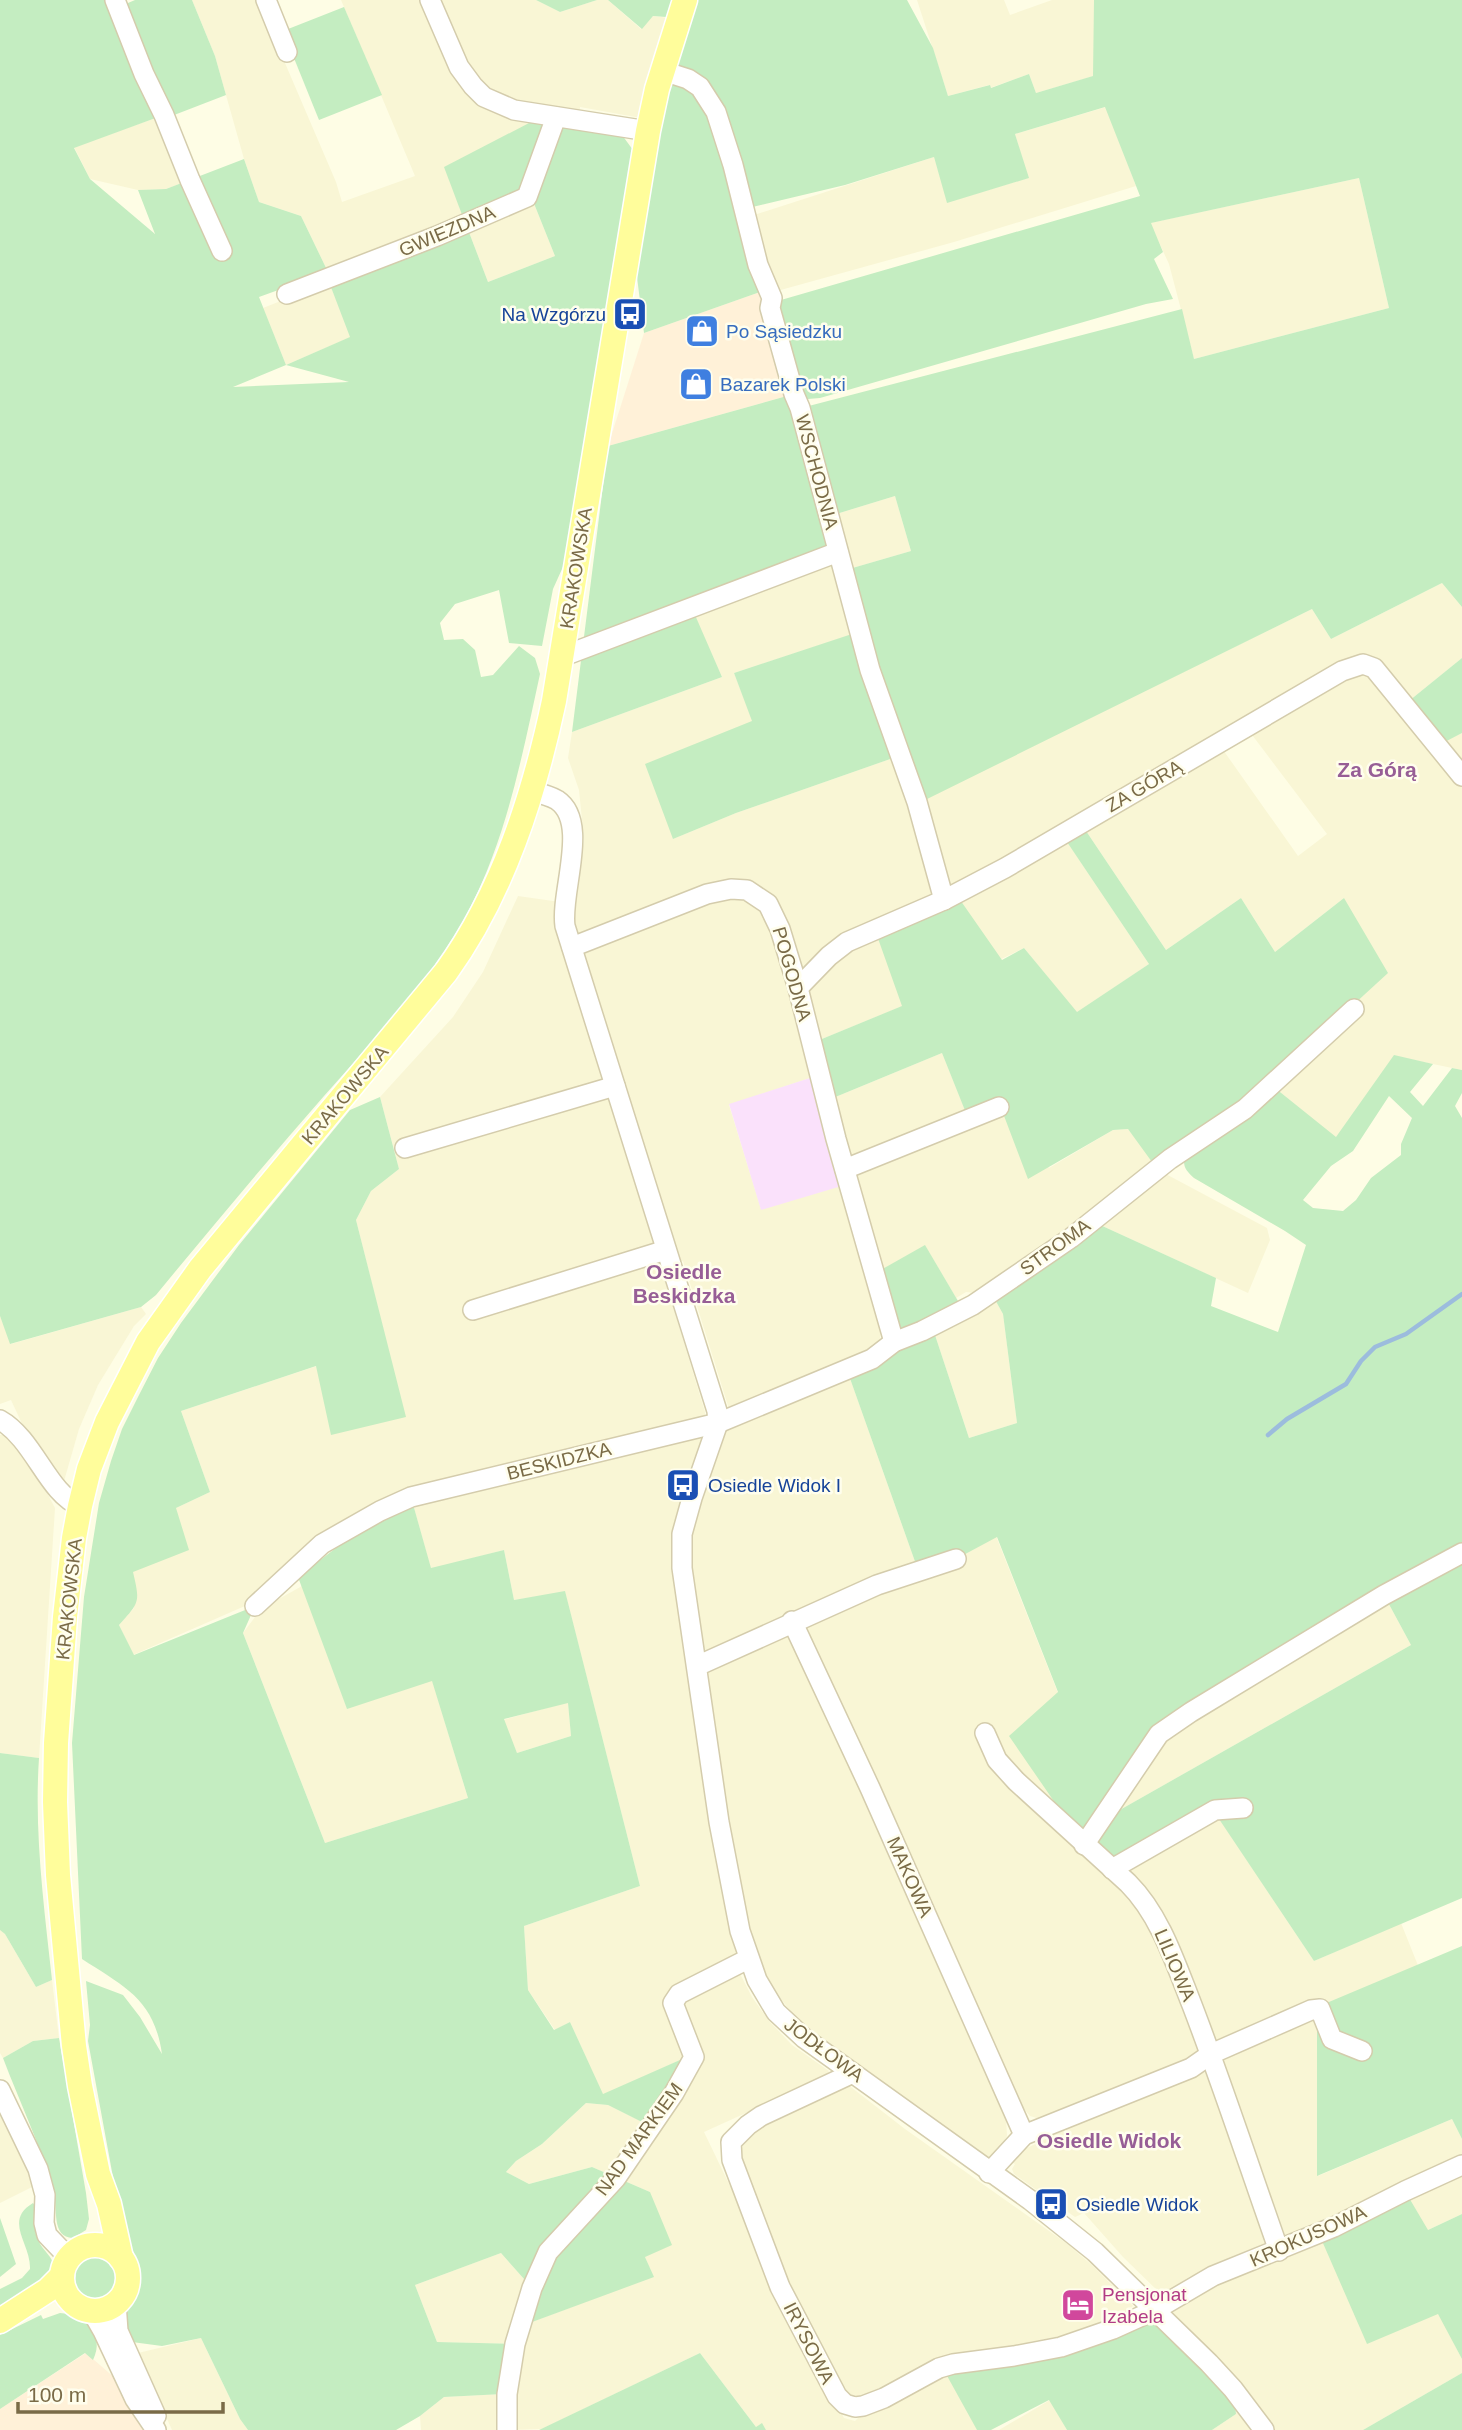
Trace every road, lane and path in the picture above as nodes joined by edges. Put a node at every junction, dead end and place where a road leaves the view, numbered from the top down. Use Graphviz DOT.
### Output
graph roads {
  1 [pos="114,0"];
  2 [pos="266,0"];
  3 [pos="430,0"];
  4 [pos="685,0"];
  5 [pos="287,52"];
  6 [pos="663,71"];
  7 [pos="556,117"];
  8 [pos="648,131"];
  9 [pos="222,251"];
  10 [pos="287,293"];
  11 [pos="838,552"];
  12 [pos="561,657"];
  13 [pos="1462,776"];
  14 [pos="531,791"];
  15 [pos="944,900"];
  16 [pos="572,947"];
  17 [pos="798,988"];
  18 [pos="1354,1009"];
  19 [pos="615,1086"];
  20 [pos="999,1107"];
  21 [pos="405,1148"];
  22 [pos="845,1169"];
  23 [pos="666,1250"];
  24 [pos="473,1310"];
  25 [pos="894,1342"];
  26 [pos="0,1420"];
  27 [pos="718,1423"];
  28 [pos="80,1506"];
  29 [pos="1462,1553"];
  30 [pos="956,1559"];
  31 [pos="255,1606"];
  32 [pos="792,1621"];
  33 [pos="697,1666"];
  34 [pos="985,1733"];
  35 [pos="1243,1808"];
  36 [pos="1084,1845"];
  37 [pos="1112,1868"];
  38 [pos="748,1959"];
  39 [pos="1362,2051"];
  40 [pos="1211,2053"];
  41 [pos="853,2073"];
  42 [pos="0,2090"];
  43 [pos="1024,2135"];
  44 [pos="1462,2165"];
  45 [pos="989,2173"];
  46 [pos="98,2174"];
  47 [pos="1279,2251"];
  48 [pos="121,2258"];
  49 [pos="73,2260"];
  50 [pos="116,2303"];
  51 [pos="82,2307"];
  52 [pos="1155,2310"];
  53 [pos="0,2321"];
  54 [pos="159,2430"];
  55 [pos="507,2430"];
  56 [pos="1264,2430"];
  1 -- 9 [label="street"];
  2 -- 5 [label="street"];
  3 -- 7 [label="street"];
  4 -- 6 [label="main road, KRAKOWSKA"];
  6 -- 8 [label="main road, KRAKOWSKA"];
  6 -- 11 [label="street, WSCHODNIA"];
  7 -- 8 [label="street"];
  7 -- 10 [label="street, GWIEZDNA"];
  8 -- 12 [label="main road, KRAKOWSKA"];
  11 -- 12 [label="street"];
  11 -- 15 [label="street, WSCHODNIA"];
  12 -- 14 [label="main road, KRAKOWSKA"];
  13 -- 15 [label="street, ZA GÓRĄ"];
  14 -- 16 [label="street"];
  14 -- 28 [label="main road, KRAKOWSKA"];
  15 -- 17 [label="street, ZA GÓRĄ"];
  16 -- 17 [label="street, POGODNA"];
  16 -- 19 [label="street"];
  17 -- 22 [label="street, POGODNA"];
  18 -- 25 [label="street, STROMA"];
  19 -- 21 [label="street"];
  19 -- 23 [label="street"];
  20 -- 22 [label="street"];
  22 -- 25 [label="street, POGODNA"];
  23 -- 24 [label="street"];
  23 -- 27 [label="street"];
  25 -- 27 [label="street, STROMA"];
  26 -- 28 [label="street"];
  27 -- 31 [label="street, BESKIDZKA"];
  27 -- 33 [label="street, JODŁOWA"];
  28 -- 46 [label="main road, KRAKOWSKA"];
  29 -- 36 [label="street"];
  30 -- 32 [label="street"];
  32 -- 33 [label="street"];
  32 -- 43 [label="street, MAKOWA"];
  33 -- 38 [label="street, JODŁOWA"];
  34 -- 36 [label="street, LILIOWA"];
  35 -- 37 [label="street"];
  36 -- 37 [label="street, LILIOWA"];
  37 -- 40 [label="street, LILIOWA"];
  38 -- 41 [label="street, JODŁOWA"];
  38 -- 55 [label="street, NAD MARKIEM"];
  39 -- 40 [label="street"];
  40 -- 43 [label="street"];
  40 -- 47 [label="street, LILIOWA"];
  41 -- 45 [label="street, JODŁOWA"];
  41 -- 52 [label="street, IRYSOWA"];
  42 -- 49 [label="street"];
  43 -- 45 [label="street"];
  44 -- 47 [label="street, KROKUSOWA"];
  45 -- 52 [label="street, JODŁOWA"];
  46 -- 48 [label="main road, KRAKOWSKA"];
  46 -- 49 [label="main road, KRAKOWSKA"];
  47 -- 52 [label="street, KROKUSOWA"];
  48 -- 49 [label="main road"];
  48 -- 50 [label="main road"];
  49 -- 51 [label="main road"];
  49 -- 53 [label="main road"];
  50 -- 51 [label="main road"];
  50 -- 54 [label="street"];
  51 -- 53 [label="main road"];
  51 -- 54 [label="street"];
  52 -- 56 [label="street, JODŁOWA"];
}
